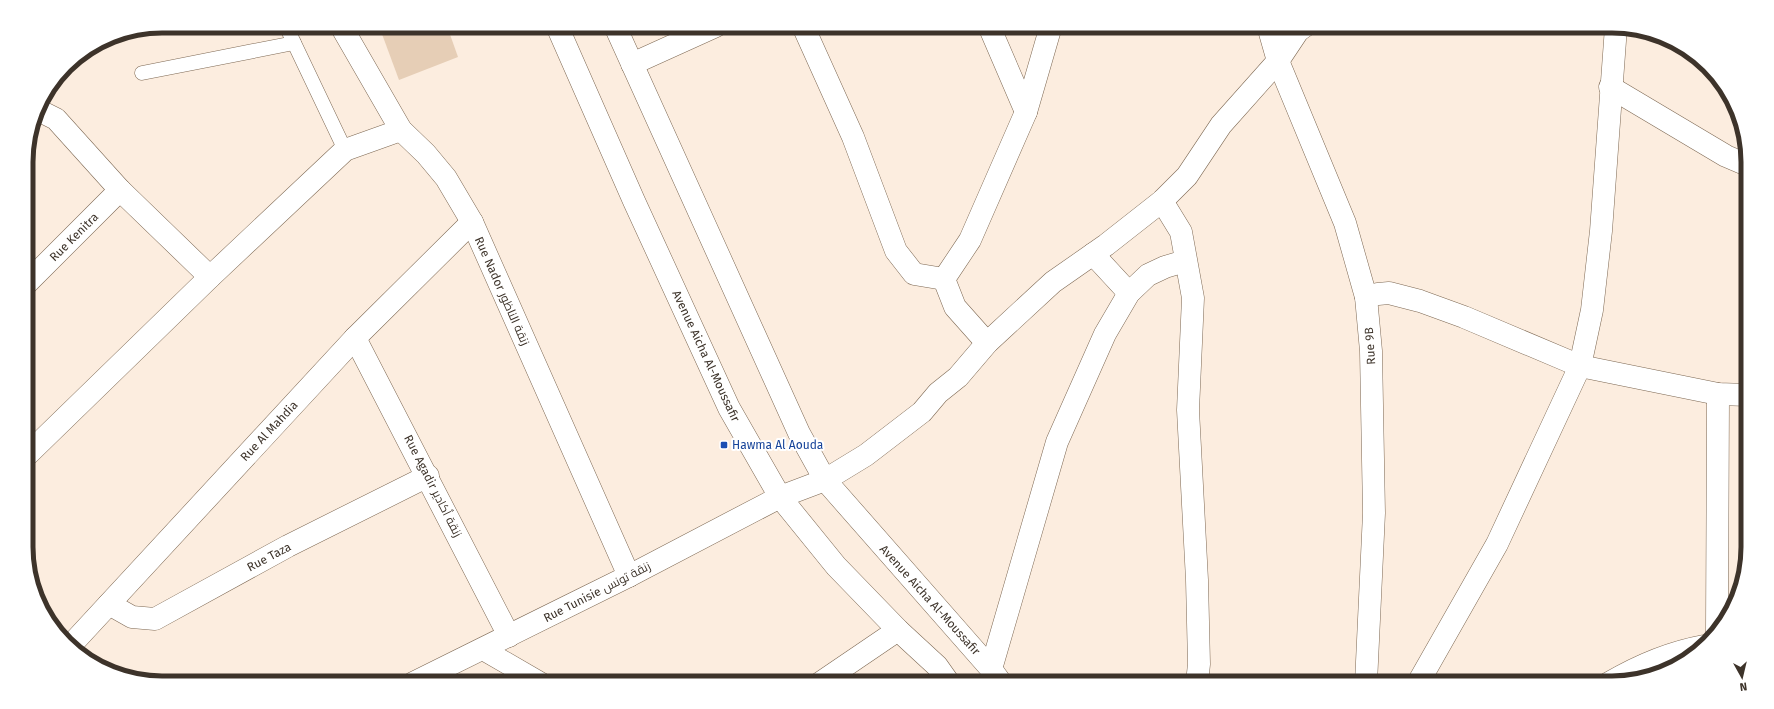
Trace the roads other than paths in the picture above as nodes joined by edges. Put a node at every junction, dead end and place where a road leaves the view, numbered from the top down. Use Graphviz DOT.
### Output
graph roads {
  1 [pos="289,33"];
  2 [pos="345,33"];
  3 [pos="560,33"];
  4 [pos="618,33"];
  5 [pos="701,33"];
  6 [pos="806,33"];
  7 [pos="992,33"];
  8 [pos="1049,33"];
  9 [pos="1270,33"];
  10 [pos="1297,33"];
  11 [pos="1615,33"];
  12 [pos="294,43"];
  13 [pos="1278,61"];
  14 [pos="632,64"];
  15 [pos="142,73"];
  16 [pos="1610,87"];
  17 [pos="43,112"];
  18 [pos="1026,112"];
  19 [pos="401,130"];
  20 [pos="345,150"];
  21 [pos="1741,162"];
  22 [pos="120,190"];
  23 [pos="1162,201"];
  24 [pos="472,222"];
  25 [pos="1093,254"];
  26 [pos="1185,261"];
  27 [pos="33,277"];
  28 [pos="210,277"];
  29 [pos="944,279"];
  30 [pos="1129,293"];
  31 [pos="1366,297"];
  32 [pos="355,338"];
  33 [pos="987,342"];
  34 [pos="1580,366"];
  35 [pos="1718,394"];
  36 [pos="1741,395"];
  37 [pos="33,449"];
  38 [pos="428,476"];
  39 [pos="825,480"];
  40 [pos="780,497"];
  41 [pos="629,576"];
  42 [pos="109,604"];
  43 [pos="1717,622"];
  44 [pos="898,630"];
  45 [pos="509,636"];
  46 [pos="75,642"];
  47 [pos="482,649"];
  48 [pos="1681,656"];
  49 [pos="1668,662"];
  50 [pos="427,676"];
  51 [pos="529,676"];
  52 [pos="830,676"];
  53 [pos="944,676"];
  54 [pos="996,676"];
  55 [pos="1198,676"];
  56 [pos="1366,676"];
  57 [pos="1422,676"];
  58 [pos="1622,676"];
  1 -- 12 [label="lane"];
  2 -- 19 [label="street, Rue Nador زنقة الناظور"];
  3 -- 40 [label="street, Avenue Aicha Al-Moussafir"];
  4 -- 14 [label="street, Avenue Aicha Al-Moussafir"];
  5 -- 14 [label="street"];
  6 -- 29 [label="street"];
  7 -- 18 [label="street"];
  8 -- 18 [label="street"];
  9 -- 13 [label="street, Rue 9B"];
  10 -- 13 [label="street, Rue Tunisie زنقة تونس"];
  11 -- 16 [label="street"];
  12 -- 15 [label="lane"];
  12 -- 20 [label="lane"];
  13 -- 23 [label="street, Rue Tunisie زنقة تونس"];
  13 -- 31 [label="street, Rue 9B"];
  14 -- 39 [label="street, Avenue Aicha Al-Moussafir"];
  16 -- 21 [label="street"];
  16 -- 34 [label="street"];
  17 -- 22 [label="street"];
  18 -- 29 [label="street"];
  19 -- 20 [label="street"];
  19 -- 24 [label="street, Rue Nador زنقة الناظور"];
  20 -- 28 [label="street"];
  22 -- 27 [label="street, Rue Kenitra"];
  22 -- 28 [label="street"];
  23 -- 25 [label="street, Rue Tunisie زنقة تونس"];
  23 -- 26 [label="street"];
  24 -- 32 [label="street, Rue Al Mahdia"];
  24 -- 41 [label="street, Rue Nador زنقة الناظور"];
  25 -- 30 [label="street"];
  25 -- 33 [label="street, Rue Tunisie زنقة تونس"];
  26 -- 30 [label="street"];
  26 -- 55 [label="street"];
  28 -- 37 [label="street"];
  29 -- 33 [label="street"];
  30 -- 54 [label="street"];
  31 -- 34 [label="street"];
  31 -- 56 [label="street, Rue 9B"];
  32 -- 38 [label="street, Rue Agadir زنقة أكادير"];
  32 -- 42 [label="street, Rue Al Mahdia"];
  33 -- 39 [label="street, Rue Tunisie زنقة تونس"];
  34 -- 35 [label="street"];
  34 -- 57 [label="street"];
  35 -- 36 [label="street"];
  35 -- 43 [label="street"];
  38 -- 42 [label="street, Rue Taza"];
  38 -- 45 [label="street, Rue Agadir زنقة أكادير"];
  39 -- 40 [label="street, Rue Tunisie زنقة تونس"];
  39 -- 54 [label="street, Avenue Aicha Al-Moussafir"];
  40 -- 41 [label="street, Rue Tunisie زنقة تونس"];
  40 -- 44 [label="street, Avenue Aicha Al-Moussafir"];
  41 -- 45 [label="street, Rue Tunisie زنقة تونس"];
  42 -- 46 [label="street, Rue Al Mahdia"];
  44 -- 52 [label="street"];
  44 -- 53 [label="street, Avenue Aicha Al-Moussafir"];
  45 -- 47 [label="street, Rue Tunisie زنقة تونس"];
  47 -- 50 [label="street, Rue Tunisie زنقة تونس"];
  47 -- 51 [label="street"];
  48 -- 49 [label="street"];
  49 -- 58 [label="street"];
}
